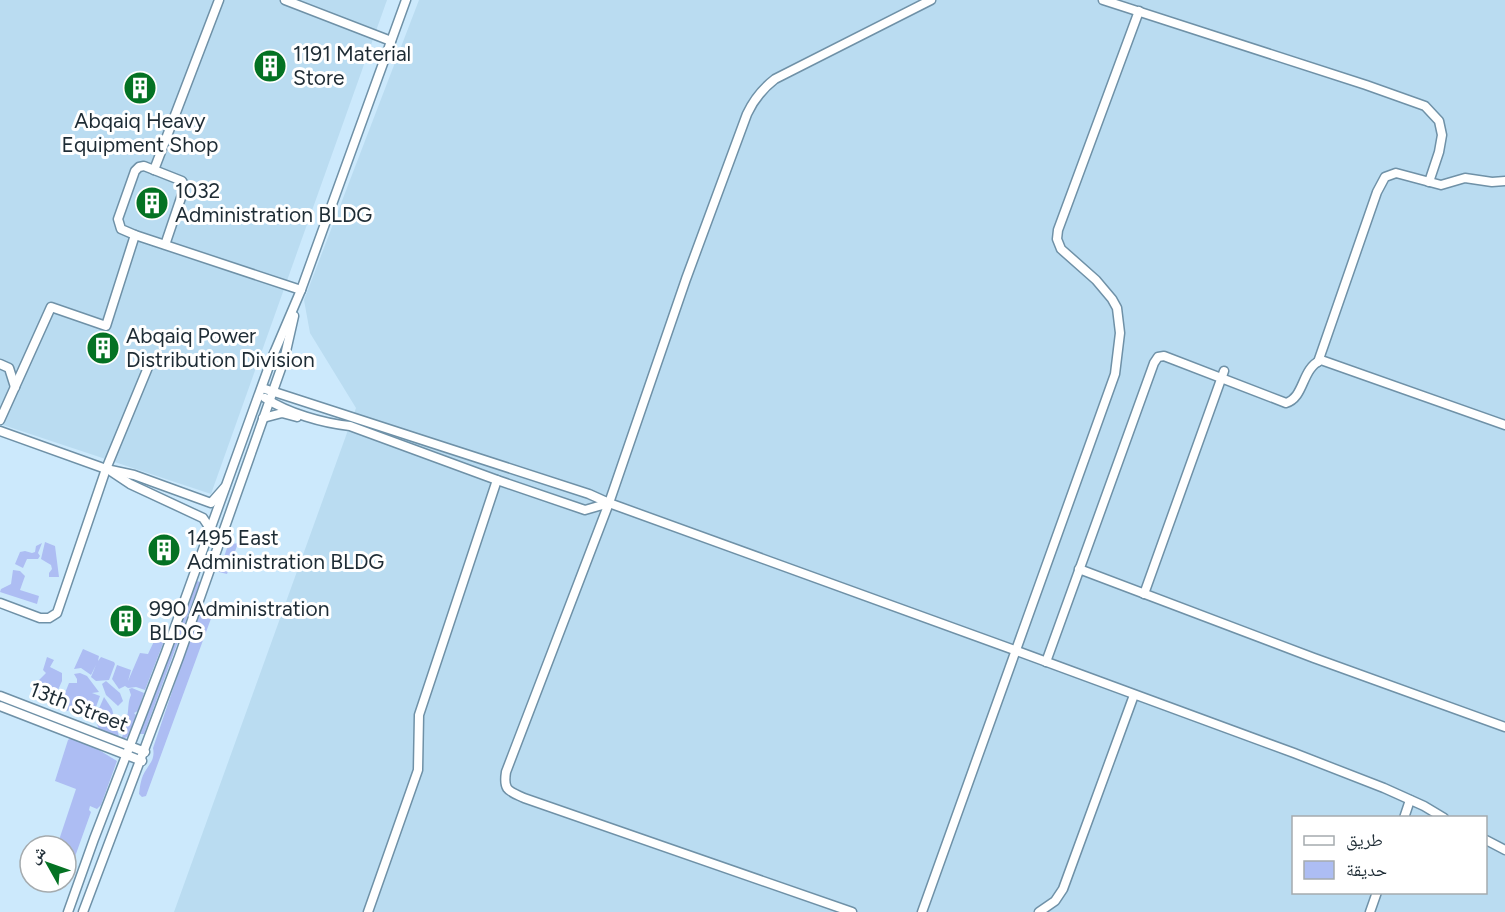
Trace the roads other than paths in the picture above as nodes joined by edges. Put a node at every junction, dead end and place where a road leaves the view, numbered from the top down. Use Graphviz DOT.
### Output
graph roads {
  1 [pos="219,0"];
  2 [pos="285,0"];
  3 [pos="406,0"];
  4 [pos="931,0"];
  5 [pos="1103,0"];
  6 [pos="1139,11"];
  7 [pos="391,41"];
  8 [pos="154,170"];
  9 [pos="1505,181"];
  10 [pos="1429,182"];
  11 [pos="135,235"];
  12 [pos="165,245"];
  13 [pos="300,290"];
  14 [pos="151,360"];
  15 [pos="1318,362"];
  16 [pos="0,364"];
  17 [pos="1222,375"];
  18 [pos="15,387"];
  19 [pos="260,391"];
  20 [pos="272,391"];
  21 [pos="269,400"];
  22 [pos="3,405"];
  23 [pos="263,418"];
  24 [pos="0,420"];
  25 [pos="332,424"];
  26 [pos="1505,425"];
  27 [pos="0,431"];
  28 [pos="106,469"];
  29 [pos="497,480"];
  30 [pos="228,485"];
  31 [pos="609,503"];
  32 [pos="211,530"];
  33 [pos="1079,569"];
  34 [pos="1144,594"];
  35 [pos="0,603"];
  36 [pos="1017,651"];
  37 [pos="1047,662"];
  38 [pos="1134,695"];
  39 [pos="0,696"];
  40 [pos="0,706"];
  41 [pos="1505,727"];
  42 [pos="128,750"];
  43 [pos="143,756"];
  44 [pos="1410,800"];
  45 [pos="1405,816"];
  46 [pos="1440,816"];
  47 [pos="1487,841"];
  48 [pos="1505,850"];
  49 [pos="1376,894"];
  50 [pos="68,912"];
  51 [pos="83,912"];
  52 [pos="368,912"];
  53 [pos="852,912"];
  54 [pos="922,912"];
  55 [pos="1039,912"];
  56 [pos="1370,912"];
  1 -- 8 [label="street"];
  2 -- 7 [label="street"];
  3 -- 7 [label="street"];
  4 -- 31 [label="street"];
  5 -- 6 [label="street"];
  6 -- 10 [label="street"];
  6 -- 36 [label="street"];
  7 -- 13 [label="street"];
  8 -- 11 [label="street"];
  8 -- 12 [label="street"];
  9 -- 10 [label="street"];
  10 -- 15 [label="street"];
  11 -- 12 [label="street"];
  11 -- 18 [label="street"];
  12 -- 13 [label="street"];
  13 -- 19 [label="street"];
  13 -- 20 [label="street"];
  14 -- 28 [label="street"];
  15 -- 17 [label="street"];
  15 -- 26 [label="street"];
  16 -- 18 [label="street"];
  17 -- 33 [label="street"];
  17 -- 34 [label="street"];
  18 -- 22 [label="street"];
  19 -- 20 [label="street"];
  19 -- 21 [label="street"];
  19 -- 30 [label="street"];
  20 -- 21 [label="street"];
  20 -- 31 [label="street"];
  21 -- 23 [label="street"];
  21 -- 25 [label="street"];
  22 -- 24 [label="street"];
  23 -- 25 [label="street"];
  23 -- 43 [label="street"];
  25 -- 29 [label="street"];
  27 -- 28 [label="street"];
  28 -- 30 [label="street"];
  28 -- 32 [label="street"];
  28 -- 35 [label="street"];
  29 -- 31 [label="street"];
  29 -- 52 [label="street"];
  30 -- 32 [label="street"];
  31 -- 36 [label="street"];
  31 -- 53 [label="street"];
  32 -- 42 [label="street"];
  33 -- 34 [label="street"];
  33 -- 37 [label="street"];
  34 -- 41 [label="street"];
  36 -- 37 [label="street"];
  36 -- 54 [label="street"];
  37 -- 38 [label="street"];
  38 -- 44 [label="street"];
  38 -- 55 [label="street"];
  39 -- 42 [label="street, 13th Street"];
  40 -- 42 [label="street, 13th Street"];
  42 -- 43 [label="street, 13th Street"];
  42 -- 50 [label="street"];
  43 -- 51 [label="street"];
  44 -- 45 [label="street"];
  44 -- 46 [label="street"];
  47 -- 48 [label="street"];
  49 -- 56 [label="street"];
}
